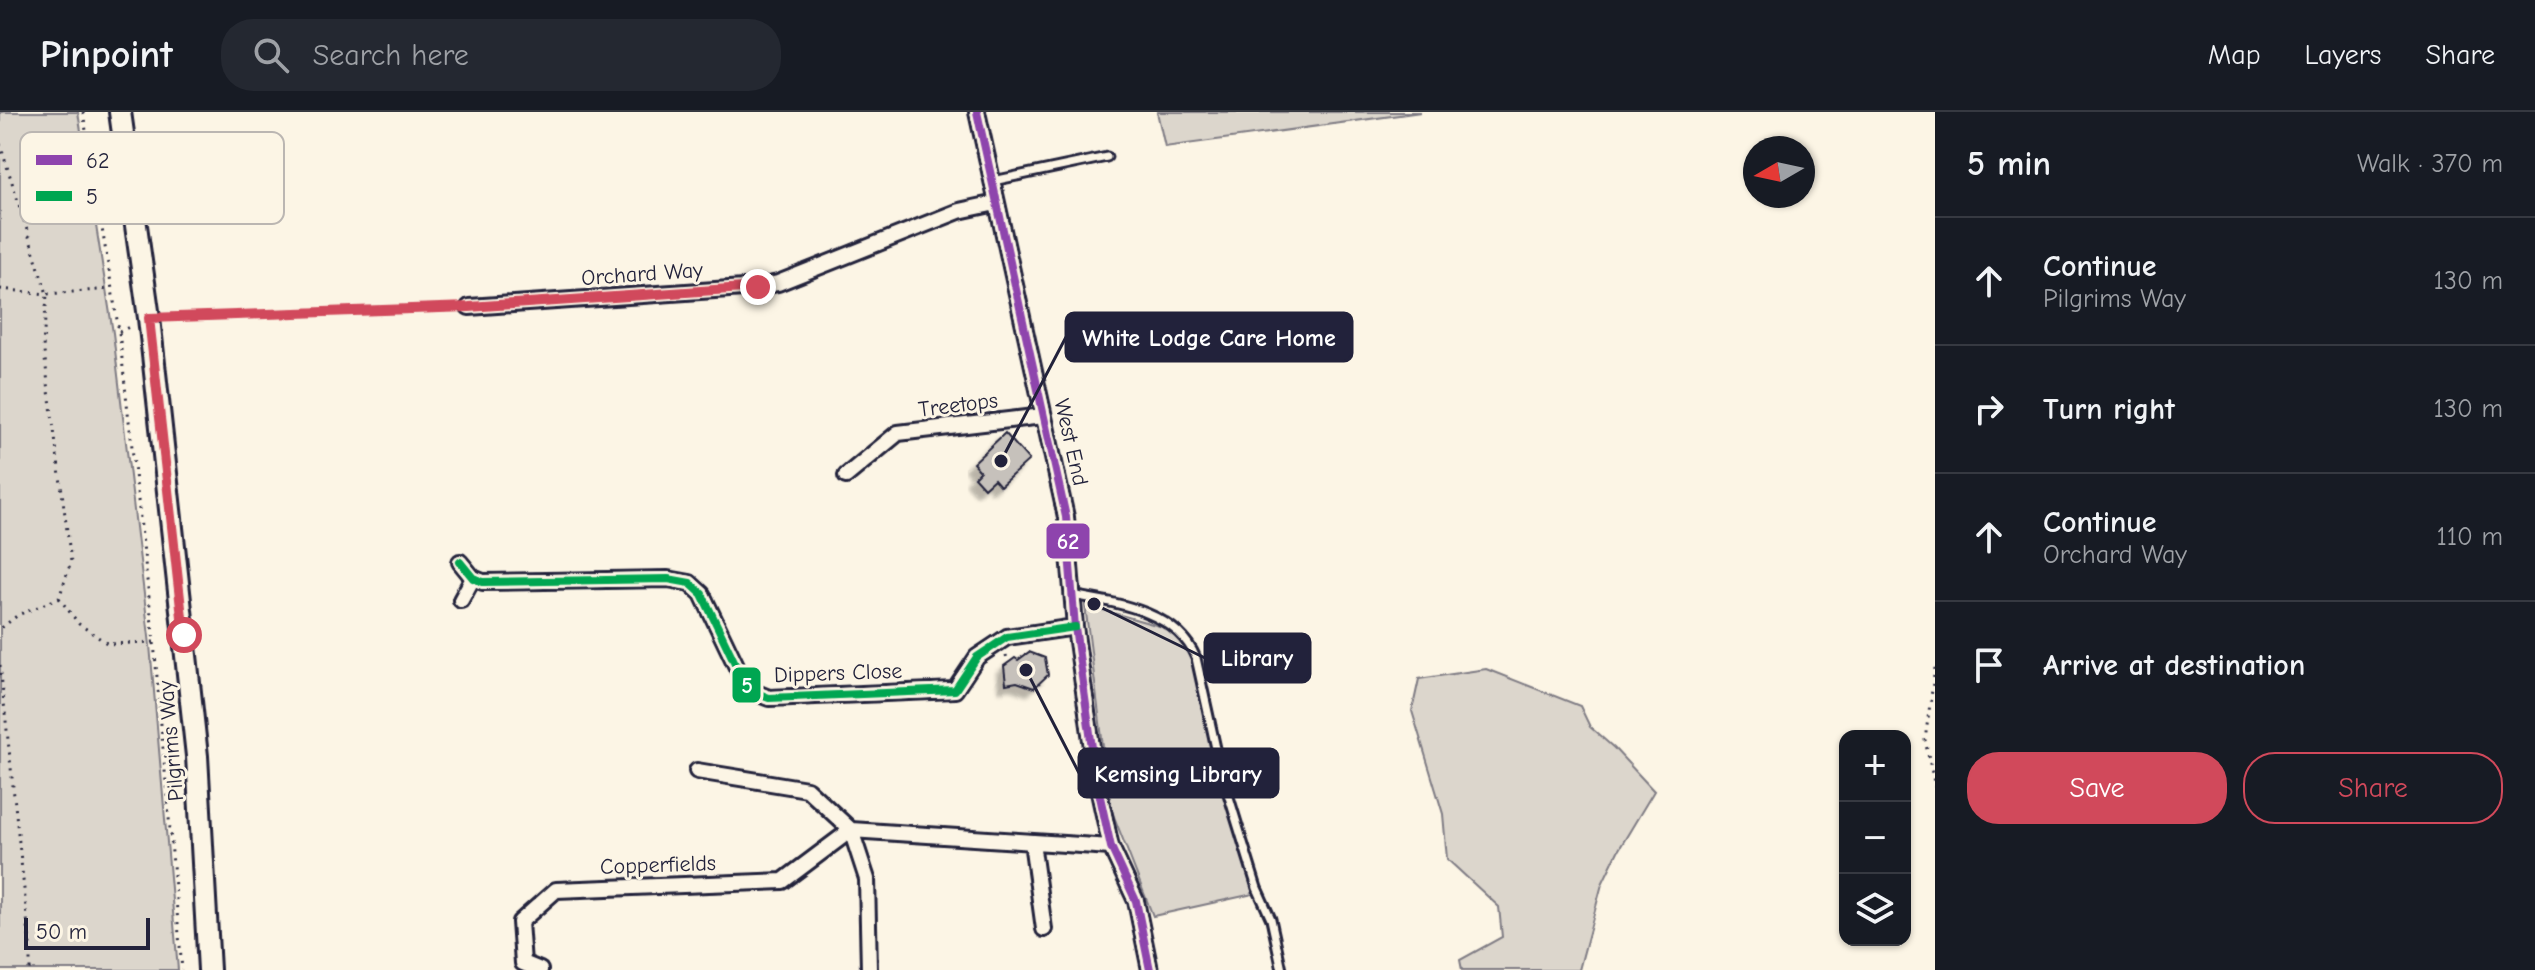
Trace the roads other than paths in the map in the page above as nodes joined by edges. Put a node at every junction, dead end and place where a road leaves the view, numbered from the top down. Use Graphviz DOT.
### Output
graph roads {
  1 [pos="120,112"];
  2 [pos="977,112"];
  3 [pos="123,132"];
  4 [pos="1107,157"];
  5 [pos="991,182"];
  6 [pos="996,203"];
  7 [pos="136,224"];
  8 [pos="469,307"];
  9 [pos="1043,416"];
  10 [pos="846,476"];
  11 [pos="460,562"];
  12 [pos="473,578"];
  13 [pos="1072,595"];
  14 [pos="461,600"];
  15 [pos="1075,627"];
  16 [pos="697,771"];
  17 [pos="851,830"];
  18 [pos="1032,842"];
  19 [pos="1111,847"];
  20 [pos="1044,929"];
  21 [pos="209,970"];
  22 [pos="540,970"];
  23 [pos="869,970"];
  24 [pos="1150,970"];
  25 [pos="1282,970"];
  1 -- 3 [label="street, Pilgrims Way"];
  2 -- 5 [label="street, West End"];
  4 -- 5 [label="lane"];
  5 -- 6 [label="street, West End"];
  6 -- 8 [label="street, Orchard Way"];
  6 -- 9 [label="street, West End"];
  7 -- 21 [label="street, Pilgrims Way"];
  9 -- 10 [label="street, Treetops"];
  9 -- 13 [label="street, West End"];
  11 -- 12 [label="street"];
  12 -- 14 [label="street"];
  12 -- 15 [label="street, Dippers Close"];
  13 -- 15 [label="street, West End"];
  13 -- 25 [label="lane"];
  15 -- 19 [label="street, West End"];
  16 -- 17 [label="street"];
  17 -- 18 [label="street"];
  17 -- 22 [label="street, Copperfields"];
  17 -- 23 [label="street"];
  18 -- 19 [label="street"];
  18 -- 20 [label="street"];
  19 -- 24 [label="street, West End"];
}
